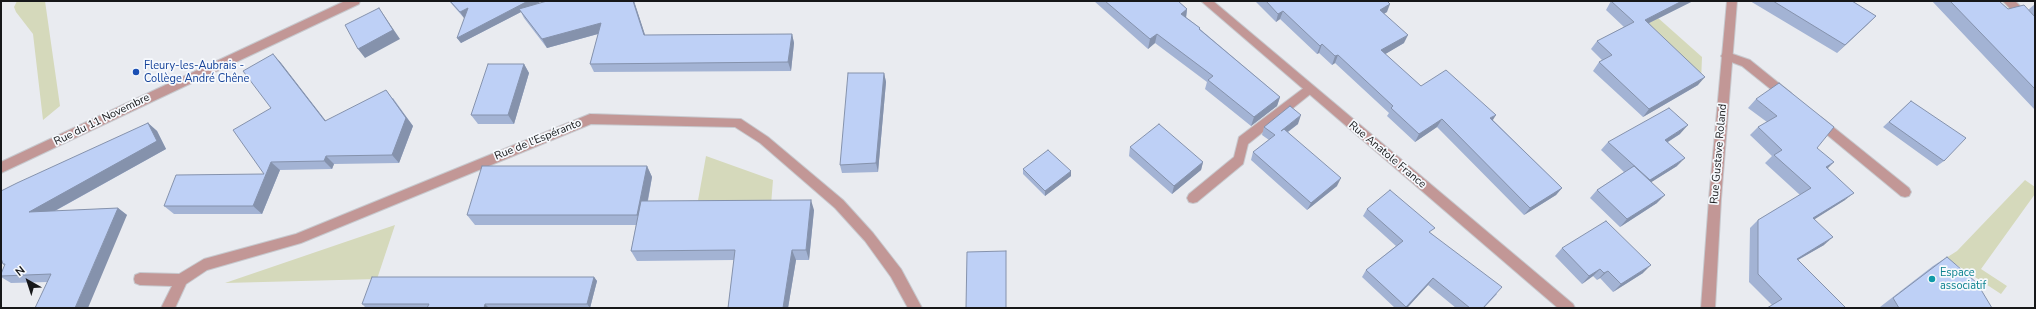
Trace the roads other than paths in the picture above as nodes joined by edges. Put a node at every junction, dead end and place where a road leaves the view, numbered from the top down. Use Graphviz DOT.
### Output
graph roads {
  1 [pos="355,1"];
  2 [pos="1206,1"];
  3 [pos="1732,1"];
  4 [pos="2008,1"];
  5 [pos="2035,28"];
  6 [pos="1727,56"];
  7 [pos="1308,89"];
  8 [pos="1795,103"];
  9 [pos="1807,113"];
  10 [pos="1,168"];
  11 [pos="1905,192"];
  12 [pos="1193,198"];
  13 [pos="140,279"];
  14 [pos="181,280"];
  15 [pos="168,308"];
  16 [pos="915,308"];
  17 [pos="1568,308"];
  18 [pos="1708,308"];
  1 -- 10 [label="street, Rue du 11 Novembre"];
  2 -- 7 [label="street, Rue Anatole France"];
  3 -- 6 [label="street, Rue Gustave Roland"];
  4 -- 5 [label="street"];
  6 -- 8 [label="street"];
  6 -- 18 [label="street, Rue Gustave Roland"];
  7 -- 12 [label="street"];
  7 -- 17 [label="street, Rue Anatole France"];
  9 -- 11 [label="street"];
  13 -- 14 [label="street"];
  14 -- 15 [label="street"];
  14 -- 16 [label="street, Rue de l'Espéranto"];
}
